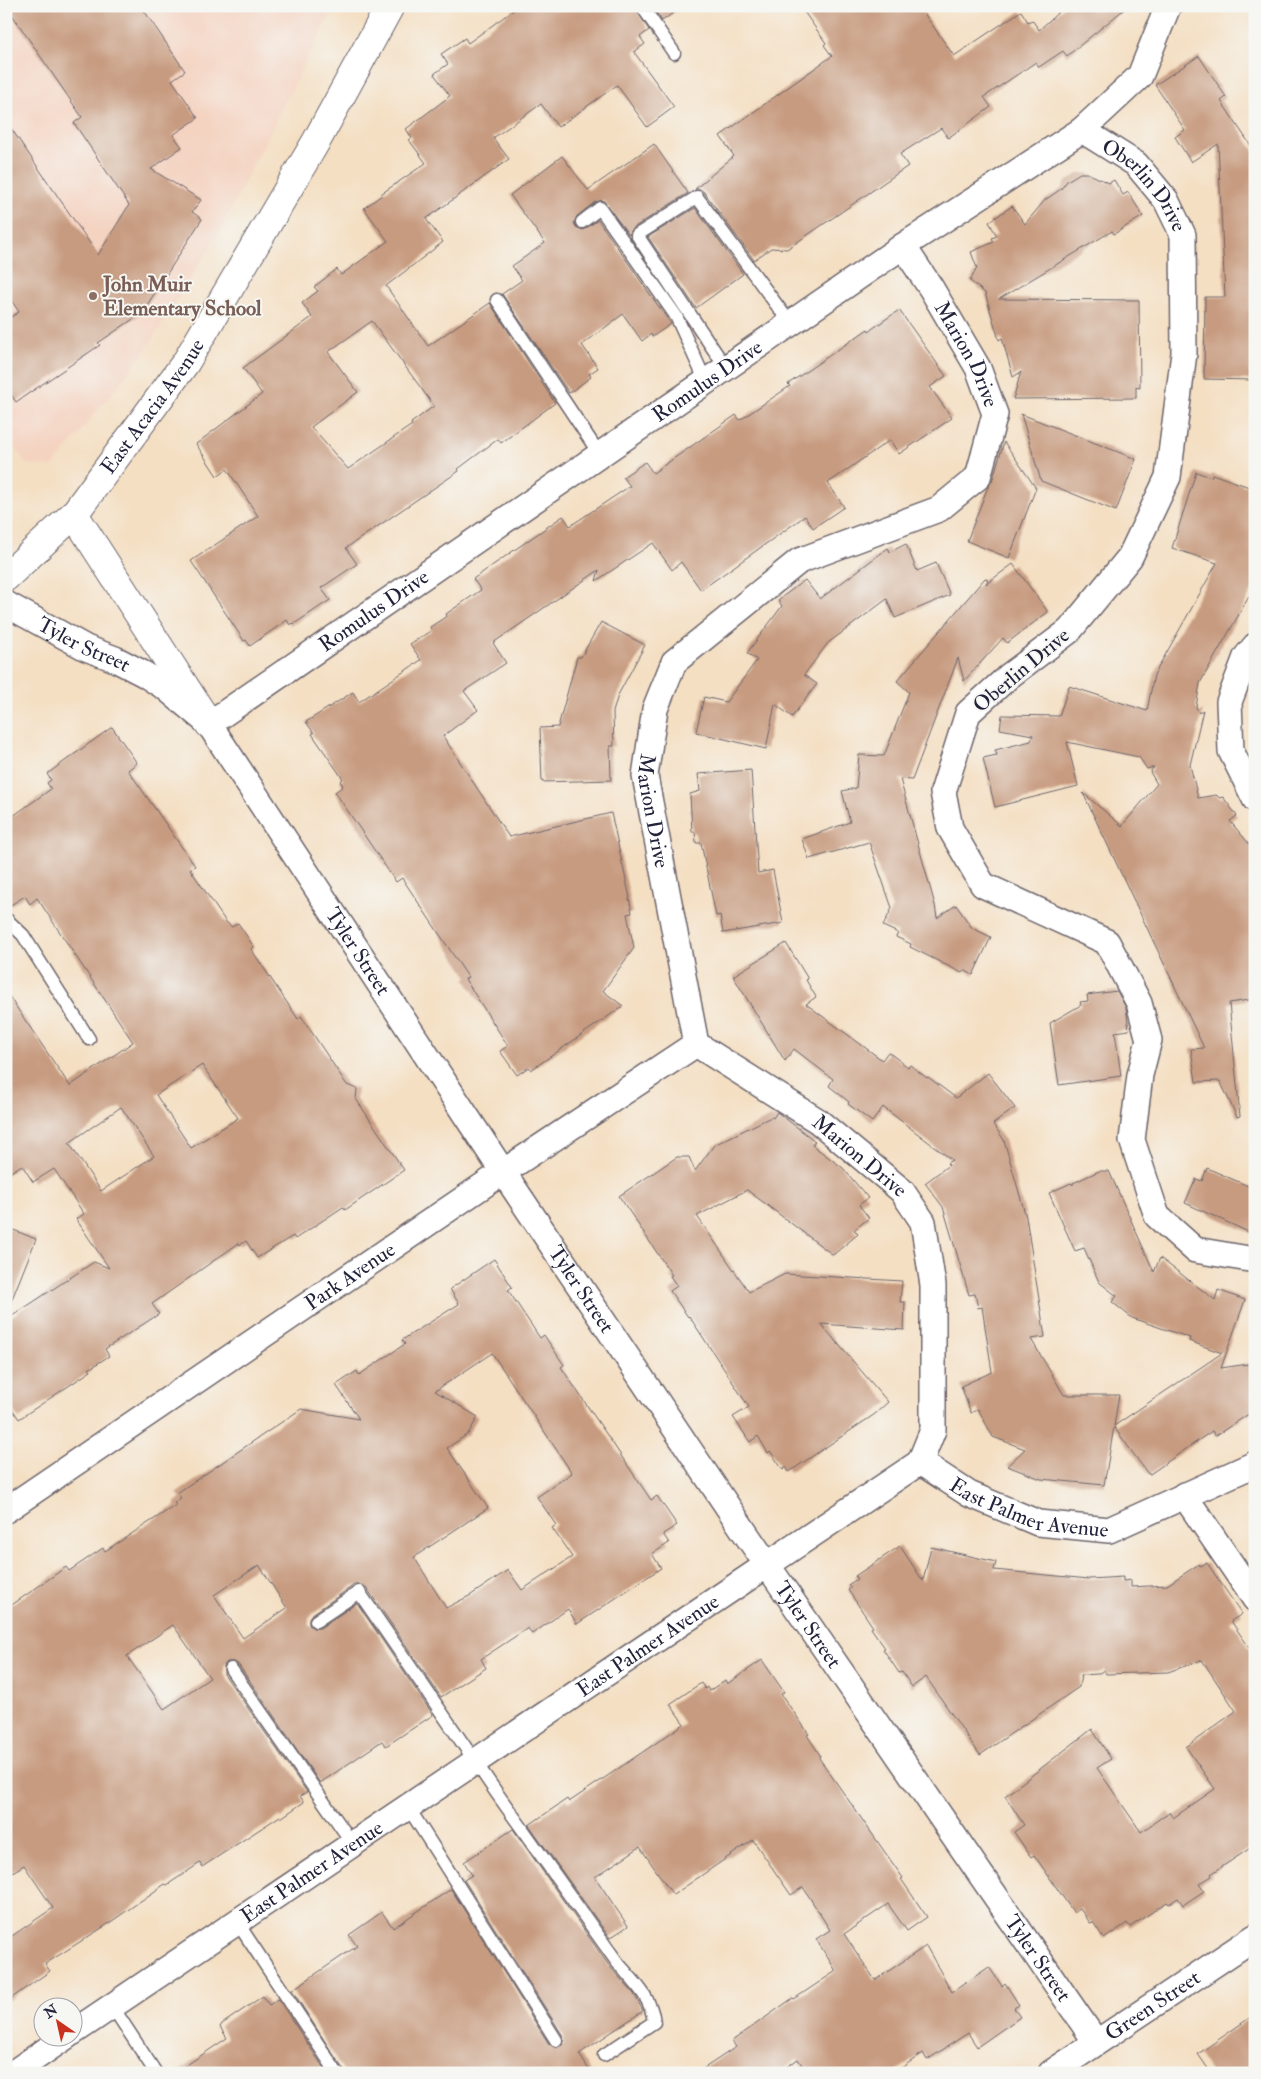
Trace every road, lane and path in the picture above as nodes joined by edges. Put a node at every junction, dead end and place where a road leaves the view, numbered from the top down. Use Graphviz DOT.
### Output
graph roads {
  1 [pos="390,6"];
  2 [pos="642,6"];
  3 [pos="1168,6"];
  4 [pos="674,53"];
  5 [pos="1082,130"];
  6 [pos="582,222"];
  7 [pos="903,246"];
  8 [pos="497,300"];
  9 [pos="790,323"];
  10 [pos="716,375"];
  11 [pos="600,455"];
  12 [pos="74,514"];
  13 [pos="6,577"];
  14 [pos="6,604"];
  15 [pos="1255,646"];
  16 [pos="209,724"];
  17 [pos="1255,799"];
  18 [pos="6,919"];
  19 [pos="89,1039"];
  20 [pos="696,1044"];
  21 [pos="503,1172"];
  22 [pos="1255,1260"];
  23 [pos="920,1462"];
  24 [pos="1255,1464"];
  25 [pos="1184,1495"];
  26 [pos="6,1510"];
  27 [pos="767,1565"];
  28 [pos="1255,1599"];
  29 [pos="316,1621"];
  30 [pos="231,1669"];
  31 [pos="475,1762"];
  32 [pos="408,1807"];
  33 [pos="353,1844"];
  34 [pos="236,1922"];
  35 [pos="1255,1937"];
  36 [pos="112,2006"];
  37 [pos="82,2026"];
  38 [pos="556,2040"];
  39 [pos="1096,2042"];
  40 [pos="52,2046"];
  41 [pos="604,2055"];
  42 [pos="13,2073"];
  43 [pos="156,2073"];
  44 [pos="337,2073"];
  45 [pos="1051,2073"];
  1 -- 12 [label="street, East Acacia Avenue"];
  2 -- 4 [label="lane"];
  3 -- 5 [label="street, Romulus Drive"];
  5 -- 7 [label="street, Romulus Drive"];
  5 -- 22 [label="street, Oberlin Drive"];
  6 -- 10 [label="lane"];
  7 -- 9 [label="street, Romulus Drive"];
  7 -- 20 [label="street, Marion Drive"];
  8 -- 11 [label="lane"];
  9 -- 10 [label="street, Romulus Drive"];
  9 -- 10 [label="lane"];
  10 -- 11 [label="street, Romulus Drive"];
  11 -- 16 [label="street, Romulus Drive"];
  12 -- 13 [label="street, East Acacia Avenue"];
  12 -- 16 [label="street"];
  14 -- 16 [label="street, Tyler Street"];
  15 -- 17 [label="street"];
  16 -- 21 [label="street, Tyler Street"];
  18 -- 19 [label="lane"];
  20 -- 21 [label="street, Park Avenue"];
  20 -- 23 [label="street, Marion Drive"];
  21 -- 26 [label="street, Park Avenue"];
  21 -- 27 [label="street, Tyler Street"];
  23 -- 25 [label="street, East Palmer Avenue"];
  23 -- 27 [label="street, East Palmer Avenue"];
  24 -- 25 [label="street, East Palmer Avenue"];
  25 -- 28 [label="street"];
  27 -- 31 [label="street, East Palmer Avenue"];
  27 -- 39 [label="street, Tyler Street"];
  29 -- 31 [label="lane"];
  30 -- 33 [label="lane"];
  31 -- 32 [label="street, East Palmer Avenue"];
  31 -- 41 [label="lane"];
  32 -- 33 [label="street, East Palmer Avenue"];
  32 -- 38 [label="lane"];
  33 -- 34 [label="street, East Palmer Avenue"];
  34 -- 36 [label="street, East Palmer Avenue"];
  34 -- 44 [label="lane"];
  35 -- 39 [label="street, Green Street"];
  36 -- 37 [label="street, East Palmer Avenue"];
  36 -- 43 [label="lane"];
  39 -- 45 [label="street, Green Street"];
  40 -- 42 [label="street"];
}
